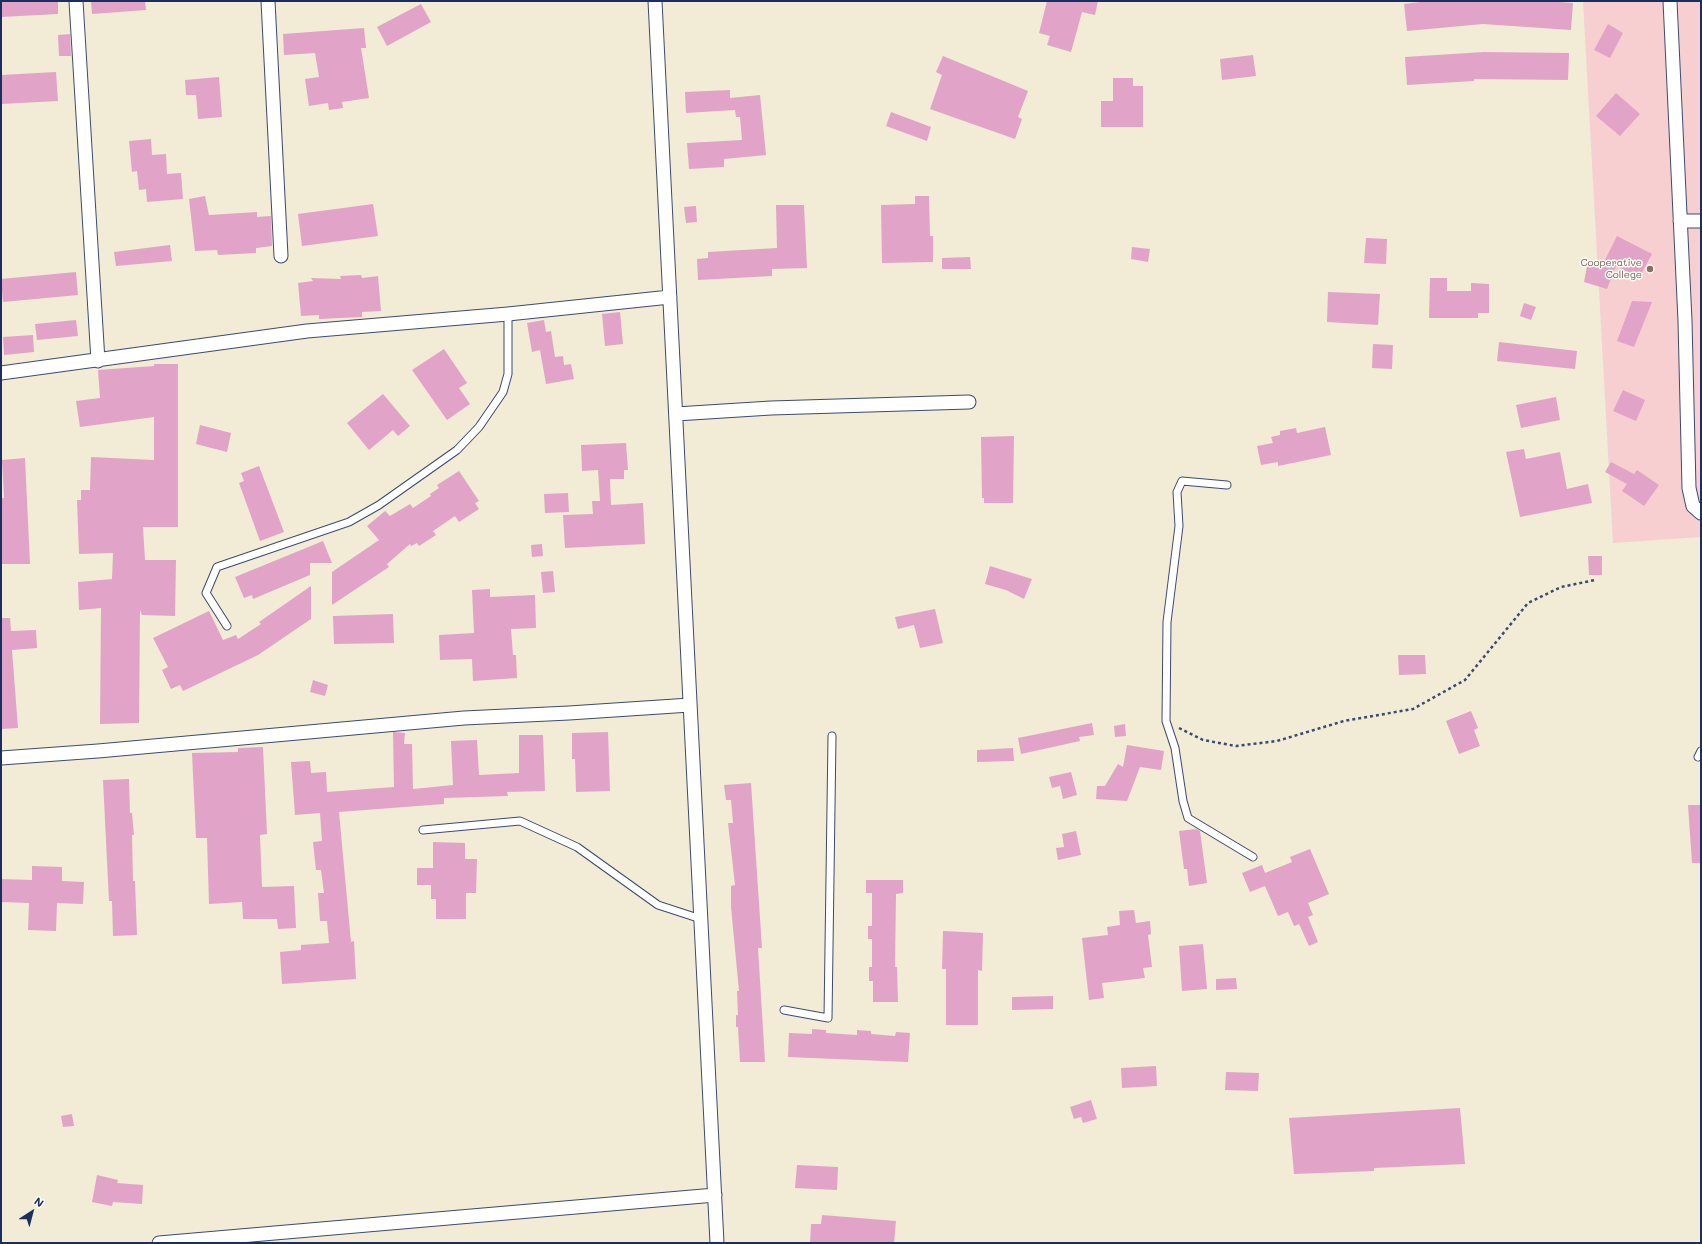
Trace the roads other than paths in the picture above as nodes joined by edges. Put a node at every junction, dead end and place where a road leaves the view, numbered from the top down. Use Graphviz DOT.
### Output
graph roads {
  1 [pos="76,1"];
  2 [pos="268,1"];
  3 [pos="655,1"];
  4 [pos="1670,1"];
  5 [pos="1701,220"];
  6 [pos="1680,221"];
  7 [pos="281,256"];
  8 [pos="670,297"];
  9 [pos="508,314"];
  10 [pos="98,361"];
  11 [pos="1,373"];
  12 [pos="969,402"];
  13 [pos="676,414"];
  14 [pos="1227,485"];
  15 [pos="1701,513"];
  16 [pos="227,626"];
  17 [pos="690,705"];
  18 [pos="832,736"];
  19 [pos="1,758"];
  20 [pos="423,830"];
  21 [pos="1253,857"];
  22 [pos="701,919"];
  23 [pos="784,1010"];
  24 [pos="715,1195"];
  25 [pos="159,1243"];
  26 [pos="717,1243"];
  1 -- 10 [label="street"];
  2 -- 7 [label="street"];
  3 -- 8 [label="street"];
  4 -- 6 [label="street"];
  5 -- 6 [label="street"];
  6 -- 15 [label="street"];
  8 -- 9 [label="street"];
  8 -- 13 [label="street"];
  9 -- 10 [label="street"];
  9 -- 16 [label="lane"];
  10 -- 11 [label="street"];
  12 -- 13 [label="street"];
  13 -- 17 [label="street"];
  14 -- 21 [label="lane"];
  17 -- 19 [label="street"];
  17 -- 22 [label="street"];
  18 -- 23 [label="lane"];
  20 -- 22 [label="lane"];
  22 -- 24 [label="street"];
  24 -- 25 [label="street"];
  24 -- 26 [label="street"];
}
